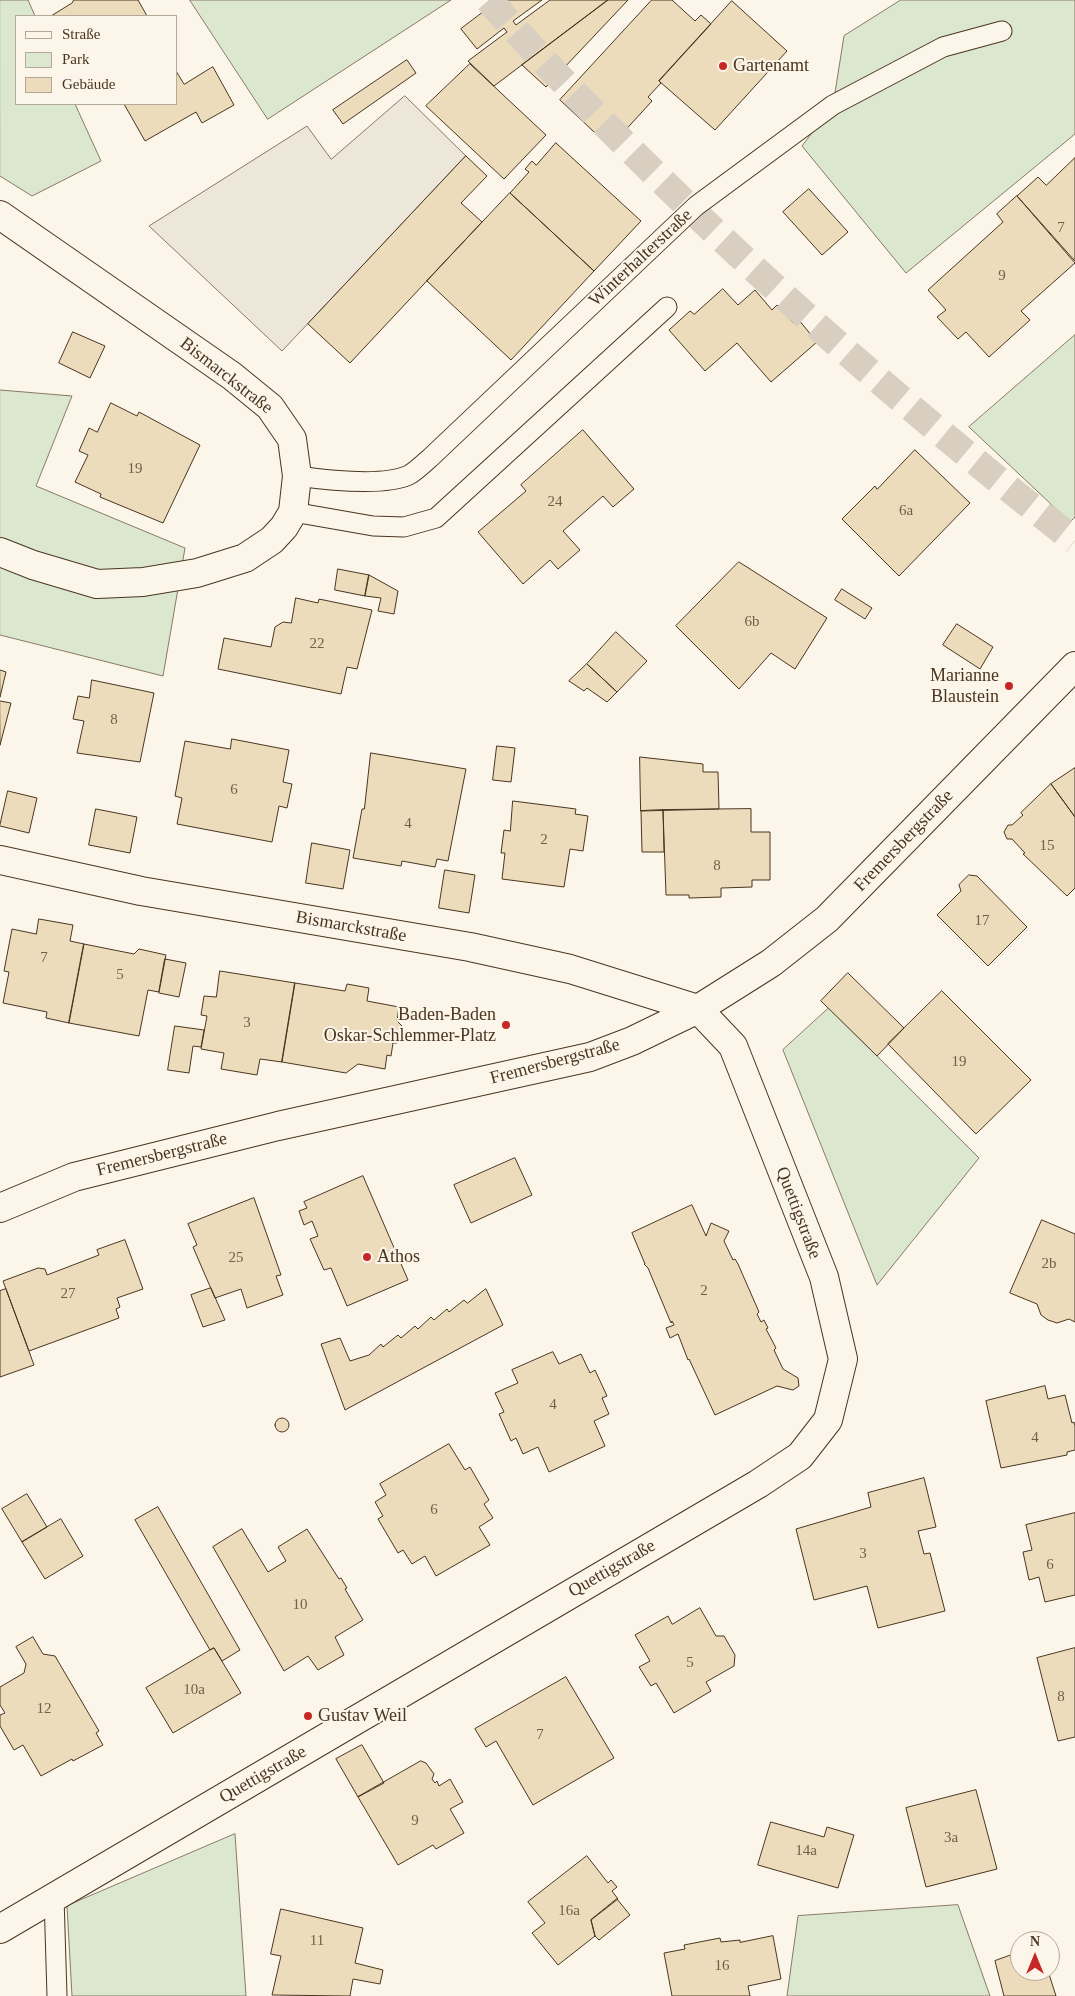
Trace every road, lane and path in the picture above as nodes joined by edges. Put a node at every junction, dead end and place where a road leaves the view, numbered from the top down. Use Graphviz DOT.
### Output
graph roads {
  1 [pos="1002,31"];
  2 [pos="0,215"];
  3 [pos="667,307"];
  4 [pos="297,476"];
  5 [pos="293,512"];
  6 [pos="0,552"];
  7 [pos="1075,666"];
  8 [pos="0,860"];
  9 [pos="698,1009"];
  10 [pos="0,1208"];
  11 [pos="54,1897"];
  12 [pos="0,1929"];
  13 [pos="57,1996"];
  1 -- 4 [label="lane, Winterhalterstraße"];
  2 -- 4 [label="street, Bismarckstraße"];
  3 -- 5 [label="lane"];
  4 -- 5 [label="street, Bismarckstraße"];
  5 -- 6 [label="street, Bismarckstraße"];
  7 -- 9 [label="street, Fremersbergstraße"];
  8 -- 9 [label="street, Bismarckstraße"];
  9 -- 10 [label="street, Fremersbergstraße"];
  9 -- 11 [label="street, Quettigstraße"];
  11 -- 12 [label="street, Quettigstraße"];
  11 -- 13 [label="lane"];
}
